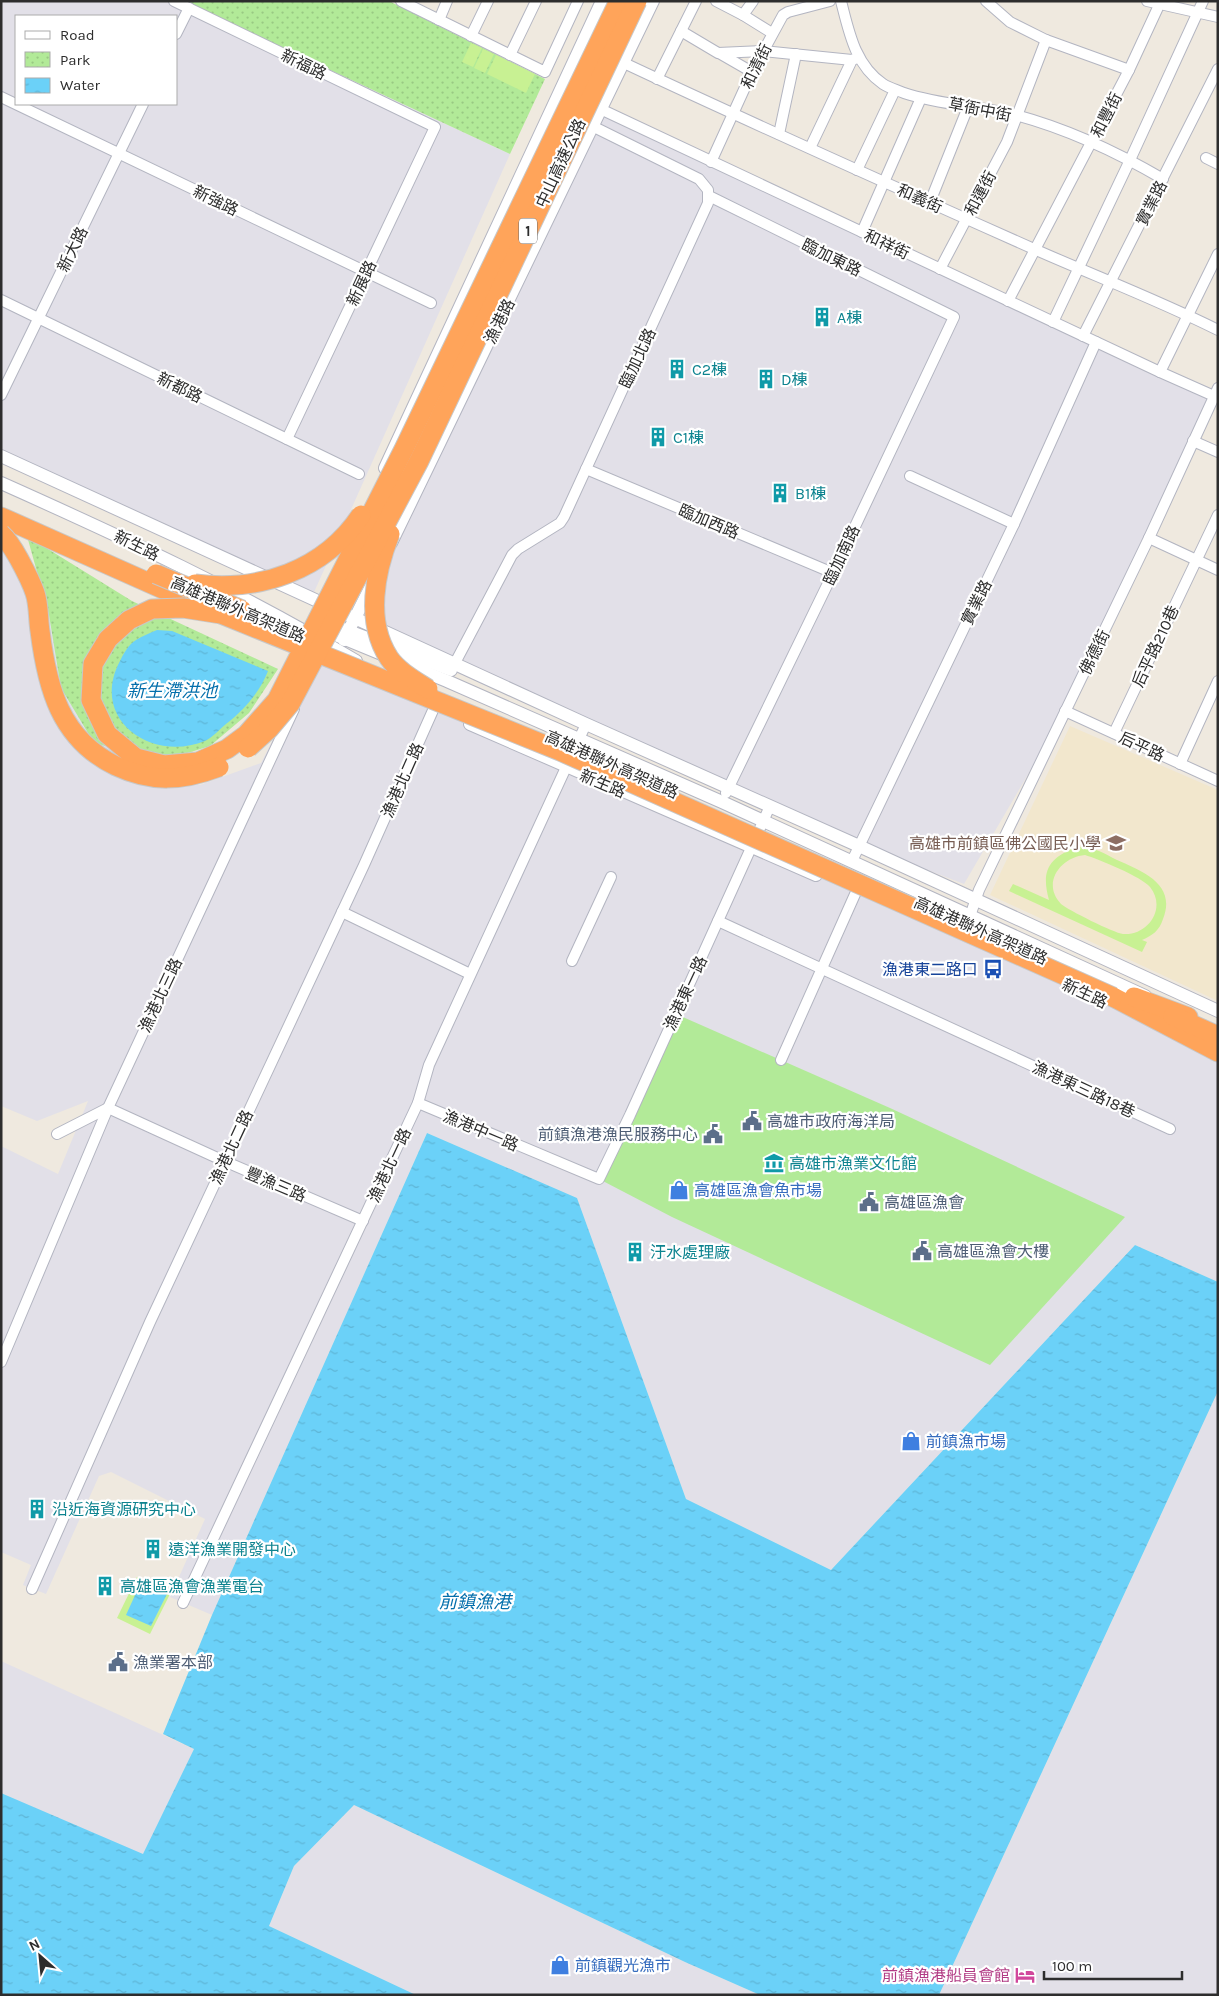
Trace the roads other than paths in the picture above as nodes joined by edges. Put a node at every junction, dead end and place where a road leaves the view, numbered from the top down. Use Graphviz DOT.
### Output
graph roads {
  1 [pos="174,1"];
  2 [pos="401,1"];
  3 [pos="447,1"];
  4 [pos="488,1"];
  5 [pos="536,1"];
  6 [pos="578,1"];
  7 [pos="602,1"];
  8 [pos="619,1"];
  9 [pos="637,1"];
  10 [pos="653,1"];
  11 [pos="696,1"];
  12 [pos="716,1"];
  13 [pos="753,1"];
  14 [pos="830,1"];
  15 [pos="842,1"];
  16 [pos="986,1"];
  17 [pos="1147,1"];
  18 [pos="1203,1"];
  19 [pos="1160,3"];
  20 [pos="189,8"];
  21 [pos="1198,13"];
  22 [pos="743,15"];
  23 [pos="1218,17"];
  24 [pos="439,20"];
  25 [pos="178,30"];
  26 [pos="681,31"];
  27 [pos="772,33"];
  28 [pos="471,36"];
  29 [pos="1046,40"];
  30 [pos="763,51"];
  31 [pos="718,53"];
  32 [pos="796,54"];
  33 [pos="510,55"];
  34 [pos="855,59"];
  35 [pos="624,63"];
  36 [pos="1129,70"];
  37 [pos="752,72"];
  38 [pos="1216,76"];
  39 [pos="657,79"];
  40 [pos="561,90"];
  41 [pos="895,90"];
  42 [pos="1,97"];
  43 [pos="920,98"];
  44 [pos="15,104"];
  45 [pos="17,105"];
  46 [pos="142,105"];
  47 [pos="553,107"];
  48 [pos="968,107"];
  49 [pos="600,110"];
  50 [pos="733,114"];
  51 [pos="1016,115"];
  52 [pos="593,126"];
  53 [pos="435,128"];
  54 [pos="779,134"];
  55 [pos="1092,142"];
  56 [pos="810,148"];
  57 [pos="118,154"];
  58 [pos="1206,158"];
  59 [pos="1130,160"];
  60 [pos="711,162"];
  61 [pos="1218,164"];
  62 [pos="857,170"];
  63 [pos="1163,179"];
  64 [pos="884,182"];
  65 [pos="710,196"];
  66 [pos="930,202"];
  67 [pos="967,219"];
  68 [pos="862,232"];
  69 [pos="1035,249"];
  70 [pos="1218,254"];
  71 [pos="1079,268"];
  72 [pos="940,269"];
  73 [pos="367,272"];
  74 [pos="1110,282"];
  75 [pos="1,300"];
  76 [pos="1008,301"];
  77 [pos="431,303"];
  78 [pos="1188,315"];
  79 [pos="954,317"];
  80 [pos="38,318"];
  81 [pos="1053,322"];
  82 [pos="1218,330"];
  83 [pos="1082,336"];
  84 [pos="1096,342"];
  85 [pos="1160,372"];
  86 [pos="1216,392"];
  87 [pos="1,395"];
  88 [pos="287,439"];
  89 [pos="1193,441"];
  90 [pos="404,450"];
  91 [pos="1218,452"];
  92 [pos="1,456"];
  93 [pos="419,461"];
  94 [pos="1,465"];
  95 [pos="586,469"];
  96 [pos="1,474"];
  97 [pos="359,474"];
  98 [pos="910,476"];
  99 [pos="1,483"];
  100 [pos="1,503"];
  101 [pos="1218,515"];
  102 [pos="1,517"];
  103 [pos="1014,524"];
  104 [pos="1,534"];
  105 [pos="1149,538"];
  106 [pos="1196,560"];
  107 [pos="1218,570"];
  108 [pos="833,573"];
  109 [pos="156,574"];
  110 [pos="321,604"];
  111 [pos="221,614"];
  112 [pos="309,628"];
  113 [pos="350,628"];
  114 [pos="328,638"];
  115 [pos="453,666"];
  116 [pos="1218,681"];
  117 [pos="428,689"];
  118 [pos="434,708"];
  119 [pos="1065,711"];
  120 [pos="583,731"];
  121 [pos="1114,733"];
  122 [pos="1180,764"];
  123 [pos="566,767"];
  124 [pos="1218,781"];
  125 [pos="727,790"];
  126 [pos="767,812"];
  127 [pos="751,847"];
  128 [pos="855,852"];
  129 [pos="611,877"];
  130 [pos="856,892"];
  131 [pos="973,907"];
  132 [pos="342,912"];
  133 [pos="718,921"];
  134 [pos="572,961"];
  135 [pos="821,968"];
  136 [pos="470,974"];
  137 [pos="1115,994"];
  138 [pos="1218,1011"];
  139 [pos="1218,1027"];
  140 [pos="1218,1036"];
  141 [pos="1218,1043"];
  142 [pos="1218,1052"];
  143 [pos="1218,1059"];
  144 [pos="781,1060"];
  145 [pos="418,1103"];
  146 [pos="108,1108"];
  147 [pos="1170,1129"];
  148 [pos="57,1134"];
  149 [pos="224,1161"];
  150 [pos="599,1179"];
  151 [pos="363,1221"];
  152 [pos="1,1362"];
  153 [pos="32,1589"];
  154 [pos="183,1603"];
  1 -- 20 [label="street, 新福路"];
  2 -- 24 [label="street"];
  3 -- 24 [label="street"];
  4 -- 28 [label="street"];
  5 -- 33 [label="street"];
  6 -- 33 [label="street"];
  7 -- 40 [label="street"];
  8 -- 90 [label="highway, 中山高速公路 / 1, bridge"];
  9 -- 93 [label="highway, 中山高速公路 / 1, bridge"];
  10 -- 35 [label="street, 漁港路"];
  11 -- 26 [label="street"];
  12 -- 22 [label="street"];
  13 -- 22 [label="street"];
  14 -- 27 [label="street, 和清街"];
  15 -- 34 [label="street, 草衙中街"];
  16 -- 29 [label="street"];
  17 -- 19 [label="street"];
  18 -- 21 [label="street"];
  19 -- 21 [label="street"];
  19 -- 36 [label="street, 和豐街"];
  20 -- 25 [label="street"];
  20 -- 53 [label="street, 新福路"];
  21 -- 23 [label="street"];
  21 -- 59 [label="street"];
  22 -- 27 [label="street"];
  24 -- 28 [label="street"];
  26 -- 31 [label="street"];
  26 -- 39 [label="street"];
  27 -- 30 [label="street, 和清街"];
  28 -- 33 [label="street"];
  29 -- 36 [label="street"];
  29 -- 51 [label="street, 和運街"];
  30 -- 31 [label="street"];
  30 -- 32 [label="street"];
  30 -- 37 [label="street, 和清街"];
  31 -- 37 [label="street"];
  32 -- 34 [label="street"];
  32 -- 54 [label="street"];
  34 -- 41 [label="street, 草衙中街"];
  34 -- 56 [label="street"];
  35 -- 39 [label="street, 和義街"];
  35 -- 49 [label="street, 漁港路"];
  36 -- 55 [label="street, 和豐街"];
  37 -- 50 [label="street, 和清街"];
  38 -- 63 [label="street, 實業路"];
  39 -- 50 [label="street, 和義街"];
  40 -- 47 [label="street"];
  40 -- 49 [label="street, 和祥街"];
  41 -- 43 [label="street, 草衙中街"];
  41 -- 62 [label="street"];
  42 -- 44 [label="street, 新強路"];
  43 -- 48 [label="street, 草衙中街"];
  43 -- 64 [label="street"];
  45 -- 57 [label="street, 新強路"];
  46 -- 57 [label="street, 新大路"];
  47 -- 52 [label="street"];
  47 -- 110 [label="street"];
  48 -- 51 [label="street, 草衙中街"];
  48 -- 66 [label="street"];
  49 -- 52 [label="street, 漁港路"];
  49 -- 60 [label="street, 和祥街"];
  50 -- 54 [label="street, 和義街"];
  50 -- 60 [label="street, 和清街"];
  51 -- 55 [label="street, 草衙中街"];
  51 -- 67 [label="street, 和運街"];
  52 -- 65 [label="street"];
  52 -- 113 [label="street, 漁港路"];
  53 -- 73 [label="street, 新展路"];
  54 -- 56 [label="street, 和義街"];
  55 -- 59 [label="street, 草衙中街"];
  55 -- 69 [label="street, 和豐街"];
  56 -- 62 [label="street, 和義街"];
  57 -- 73 [label="street, 新強路"];
  57 -- 80 [label="street, 新大路"];
  58 -- 61 [label="street"];
  59 -- 63 [label="street, 草衙中街"];
  59 -- 71 [label="street"];
  60 -- 68 [label="street, 和祥街"];
  62 -- 64 [label="street, 和義街"];
  63 -- 74 [label="street, 實業路"];
  64 -- 66 [label="street, 和義街"];
  64 -- 68 [label="street"];
  65 -- 79 [label="street, 臨加東路"];
  65 -- 95 [label="street, 臨加北路"];
  66 -- 67 [label="street, 和義街"];
  67 -- 69 [label="street, 和義街"];
  67 -- 72 [label="street, 和運街"];
  68 -- 72 [label="street, 和祥街"];
  69 -- 71 [label="street, 和義街"];
  69 -- 76 [label="street, 和豐街"];
  70 -- 78 [label="street"];
  71 -- 74 [label="street, 和義街"];
  71 -- 81 [label="street"];
  72 -- 76 [label="street, 和祥街"];
  73 -- 77 [label="street, 新強路"];
  73 -- 88 [label="street, 新展路"];
  74 -- 78 [label="street, 和義街"];
  74 -- 83 [label="street, 實業路"];
  75 -- 80 [label="street, 新都路"];
  76 -- 81 [label="street, 和祥街"];
  78 -- 82 [label="street, 和義街"];
  78 -- 85 [label="street"];
  79 -- 108 [label="street, 臨加南路"];
  80 -- 87 [label="street, 新大路"];
  80 -- 88 [label="street, 新都路"];
  81 -- 83 [label="street, 和祥街"];
  83 -- 84 [label="street, 和祥街"];
  84 -- 85 [label="street, 和祥街"];
  84 -- 103 [label="street, 實業路"];
  85 -- 86 [label="street, 和祥街"];
  86 -- 89 [label="street, 佛德街"];
  88 -- 97 [label="street, 新都路"];
  89 -- 91 [label="street"];
  89 -- 105 [label="street, 佛德街"];
  90 -- 109 [label="highway, bridge"];
  90 -- 111 [label="highway, bridge"];
  92 -- 110 [label="street, 新生路"];
  93 -- 104 [label="highway, bridge"];
  93 -- 117 [label="highway, bridge"];
  94 -- 110 [label="street, 新生路"];
  95 -- 108 [label="street, 臨加西路"];
  95 -- 115 [label="street, 臨加北路"];
  96 -- 112 [label="street, 新生路"];
  98 -- 103 [label="street"];
  99 -- 112 [label="street, 新生路"];
  100 -- 109 [label="highway, 高雄港聯外高架道路"];
  101 -- 106 [label="street, 后平路210巷"];
  102 -- 111 [label="highway, 高雄港聯外高架道路, bridge"];
  103 -- 128 [label="street, 實業路"];
  105 -- 106 [label="street"];
  105 -- 119 [label="street, 佛德街"];
  106 -- 107 [label="street"];
  106 -- 121 [label="street, 后平路210巷"];
  108 -- 125 [label="street, 臨加南路"];
  109 -- 117 [label="highway, 高雄港聯外高架道路, bridge"];
  110 -- 112 [label="street"];
  110 -- 113 [label="street, 新生路"];
  111 -- 137 [label="highway, 高雄港聯外高架道路, bridge"];
  112 -- 114 [label="street, 新生路"];
  113 -- 114 [label="street, 新生路"];
  113 -- 115 [label="street, 新生路"];
  113 -- 120 [label="street, 新生路"];
  114 -- 118 [label="street, 新生路"];
  114 -- 146 [label="street, 漁港北三路"];
  115 -- 120 [label="street, 新生路"];
  116 -- 122 [label="street"];
  117 -- 137 [label="highway, 高雄港聯外高架道路"];
  118 -- 123 [label="street, 新生路"];
  118 -- 132 [label="street, 漁港北二路"];
  119 -- 121 [label="street, 后平路"];
  119 -- 131 [label="street, 佛德街"];
  120 -- 123 [label="street, 漁港北一路"];
  120 -- 125 [label="street, 新生路"];
  120 -- 126 [label="street, 新生路"];
  121 -- 122 [label="street, 后平路"];
  122 -- 124 [label="street, 后平路"];
  123 -- 127 [label="street, 新生路"];
  123 -- 136 [label="street, 漁港北一路"];
  125 -- 126 [label="street, 新生路"];
  126 -- 127 [label="street, 漁港東一路"];
  126 -- 128 [label="street, 新生路"];
  127 -- 130 [label="street, 新生路"];
  127 -- 133 [label="street, 漁港東一路"];
  128 -- 131 [label="street, 新生路"];
  128 -- 131 [label="street, 新生路"];
  129 -- 134 [label="street"];
  130 -- 135 [label="street"];
  130 -- 143 [label="street, 新生路"];
  131 -- 138 [label="street, 新生路"];
  131 -- 139 [label="street, 新生路"];
  132 -- 136 [label="street"];
  132 -- 149 [label="street, 漁港北二路"];
  133 -- 135 [label="street, 漁港東三路18巷"];
  133 -- 150 [label="street, 漁港東一路"];
  135 -- 144 [label="street"];
  135 -- 147 [label="street, 漁港東三路18巷"];
  136 -- 145 [label="street, 漁港北一路"];
  137 -- 139 [label="highway"];
  137 -- 140 [label="highway, 高雄港聯外高架道路"];
  137 -- 141 [label="highway, 高雄港聯外高架道路"];
  137 -- 142 [label="highway"];
  145 -- 150 [label="street, 漁港中一路"];
  145 -- 151 [label="street, 漁港北一路"];
  146 -- 148 [label="street"];
  146 -- 149 [label="street, 豐漁三路"];
  146 -- 152 [label="street, 漁港北三路"];
  149 -- 151 [label="street, 豐漁三路"];
  149 -- 153 [label="street, 漁港北二路"];
  151 -- 154 [label="street, 漁港北一路"];
}
